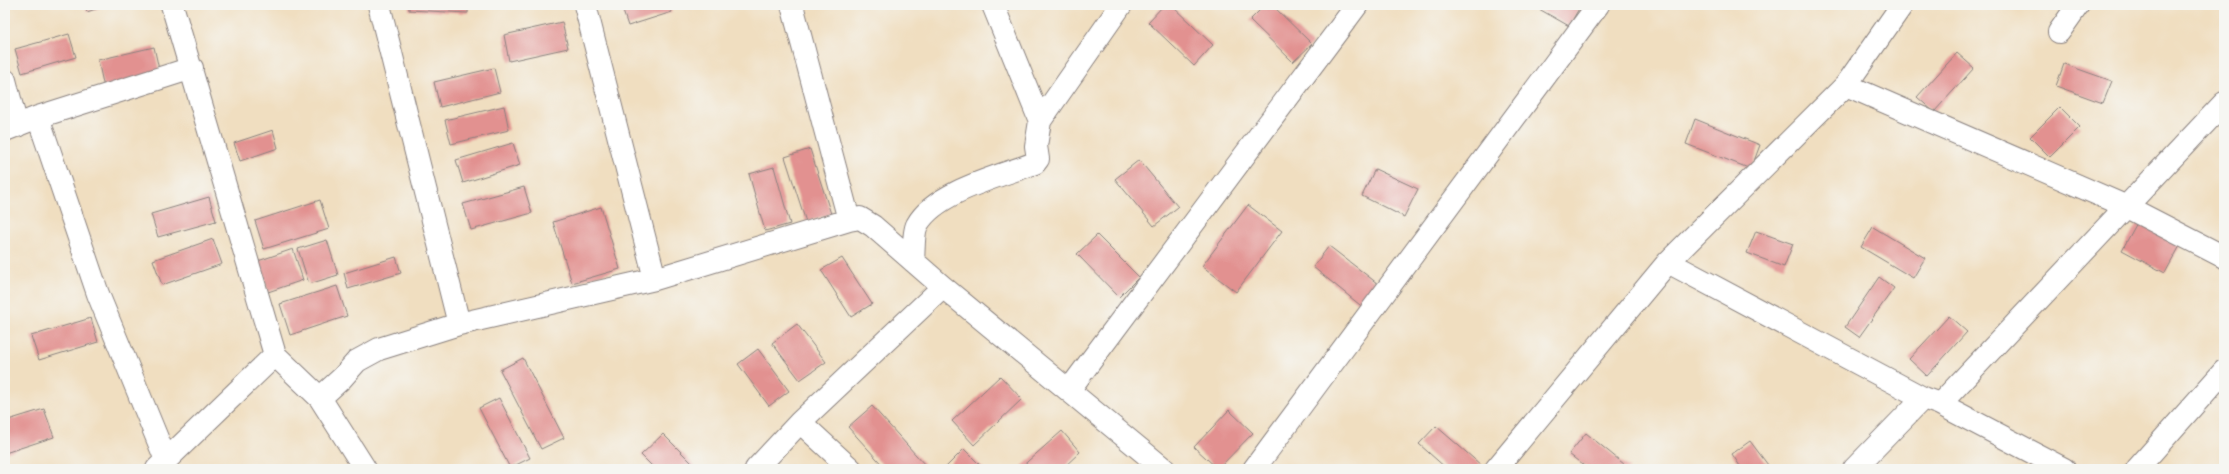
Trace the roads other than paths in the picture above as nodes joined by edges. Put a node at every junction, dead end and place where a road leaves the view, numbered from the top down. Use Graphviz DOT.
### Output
graph roads {
  1 [pos="172,5"];
  2 [pos="379,5"];
  3 [pos="585,5"];
  4 [pos="792,5"];
  5 [pos="993,5"];
  6 [pos="1121,5"];
  7 [pos="1357,5"];
  8 [pos="1598,5"];
  9 [pos="1902,5"];
  10 [pos="2078,5"];
  11 [pos="2059,32"];
  12 [pos="192,68"];
  13 [pos="5,80"];
  14 [pos="1846,85"];
  15 [pos="2224,103"];
  16 [pos="38,117"];
  17 [pos="1040,120"];
  18 [pos="11,128"];
  19 [pos="2125,206"];
  20 [pos="849,220"];
  21 [pos="2224,257"];
  22 [pos="913,261"];
  23 [pos="1668,262"];
  24 [pos="655,279"];
  25 [pos="943,287"];
  26 [pos="460,324"];
  27 [pos="276,355"];
  28 [pos="2224,371"];
  29 [pos="1069,390"];
  30 [pos="320,398"];
  31 [pos="1931,401"];
  32 [pos="800,422"];
  33 [pos="162,464"];
  34 [pos="365,469"];
  35 [pos="756,469"];
  36 [pos="851,469"];
  37 [pos="1164,469"];
  38 [pos="1254,469"];
  39 [pos="1496,469"];
  40 [pos="1854,469"];
  41 [pos="2064,469"];
  42 [pos="2137,469"];
  1 -- 12 [label="street"];
  2 -- 26 [label="street"];
  3 -- 24 [label="street"];
  4 -- 20 [label="street"];
  5 -- 17 [label="street"];
  6 -- 17 [label="street"];
  7 -- 29 [label="street"];
  8 -- 38 [label="street"];
  9 -- 14 [label="street"];
  10 -- 11 [label="street"];
  12 -- 16 [label="street"];
  12 -- 27 [label="street"];
  13 -- 18 [label="street"];
  14 -- 19 [label="street"];
  14 -- 23 [label="street"];
  15 -- 19 [label="street"];
  16 -- 18 [label="street"];
  16 -- 33 [label="street"];
  17 -- 22 [label="street"];
  19 -- 21 [label="street"];
  19 -- 31 [label="street"];
  20 -- 22 [label="street"];
  20 -- 24 [label="street"];
  22 -- 25 [label="street"];
  23 -- 31 [label="street"];
  23 -- 39 [label="street"];
  24 -- 26 [label="street"];
  25 -- 29 [label="street"];
  25 -- 32 [label="street"];
  26 -- 30 [label="street"];
  27 -- 30 [label="street"];
  27 -- 33 [label="street"];
  28 -- 42 [label="street"];
  29 -- 37 [label="street"];
  30 -- 34 [label="street"];
  31 -- 40 [label="street"];
  31 -- 41 [label="street"];
  32 -- 35 [label="street"];
  32 -- 36 [label="street"];
}
